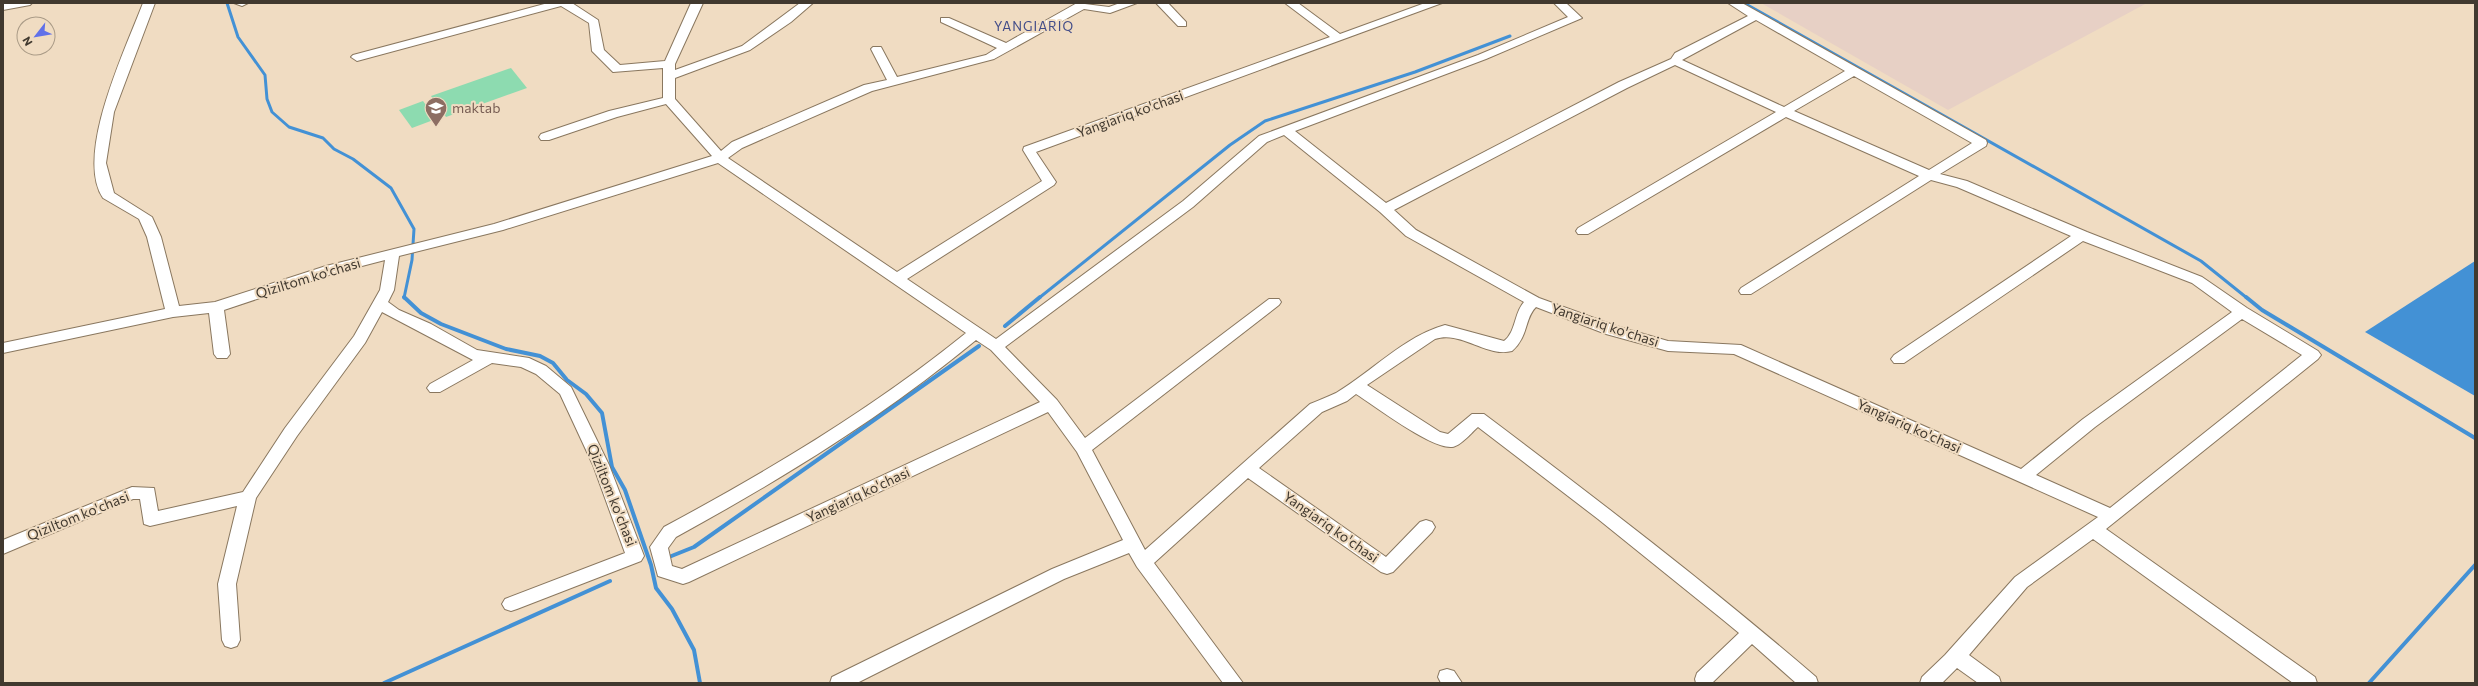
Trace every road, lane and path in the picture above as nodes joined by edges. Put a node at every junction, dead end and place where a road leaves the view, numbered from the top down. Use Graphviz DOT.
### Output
graph roads {
  1 [pos="26,3"];
  2 [pos="149,3"];
  3 [pos="561,3"];
  4 [pos="564,3"];
  5 [pos="696,3"];
  6 [pos="807,3"];
  7 [pos="1131,3"];
  8 [pos="1162,3"];
  9 [pos="1291,3"];
  10 [pos="1436,3"];
  11 [pos="1560,3"];
  12 [pos="1734,3"];
  13 [pos="3,7"];
  14 [pos="1756,16"];
  15 [pos="945,20"];
  16 [pos="1182,24"];
  17 [pos="1338,38"];
  18 [pos="1006,48"];
  19 [pos="877,49"];
  20 [pos="357,57"];
  21 [pos="1675,61"];
  22 [pos="669,70"];
  23 [pos="1854,72"];
  24 [pos="893,80"];
  25 [pos="669,100"];
  26 [pos="1785,111"];
  27 [pos="1287,131"];
  28 [pos="545,137"];
  29 [pos="720,158"];
  30 [pos="1931,176"];
  31 [pos="1384,209"];
  32 [pos="1583,231"];
  33 [pos="2082,235"];
  34 [pos="393,253"];
  35 [pos="896,279"];
  36 [pos="1746,291"];
  37 [pos="1534,301"];
  38 [pos="1274,302"];
  39 [pos="380,303"];
  40 [pos="216,307"];
  41 [pos="173,312"];
  42 [pos="2242,312"];
  43 [pos="976,332"];
  44 [pos="996,346"];
  45 [pos="3,348"];
  46 [pos="222,354"];
  47 [pos="492,356"];
  48 [pos="1899,359"];
  49 [pos="1356,386"];
  50 [pos="435,388"];
  51 [pos="1051,404"];
  52 [pos="1083,448"];
  53 [pos="1248,468"];
  54 [pos="2022,477"];
  55 [pos="248,497"];
  56 [pos="2112,516"];
  57 [pos="1426,527"];
  58 [pos="2094,530"];
  59 [pos="1132,544"];
  60 [pos="3,547"];
  61 [pos="1143,562"];
  62 [pos="511,604"];
  63 [pos="1752,632"];
  64 [pos="231,640"];
  65 [pos="1956,656"];
  66 [pos="1704,679"];
  67 [pos="839,683"];
  68 [pos="1234,683"];
  69 [pos="1809,683"];
  70 [pos="1929,683"];
  71 [pos="1992,683"];
  72 [pos="2308,683"];
  1 -- 13 [label="street"];
  2 -- 41 [label="street"];
  3 -- 20 [label="street"];
  4 -- 22 [label="street"];
  5 -- 22 [label="street"];
  6 -- 22 [label="street"];
  7 -- 18 [label="street, Qiziltom ko'chasi"];
  8 -- 16 [label="street"];
  9 -- 17 [label="street"];
  10 -- 17 [label="street, Yangiariq ko'chasi"];
  11 -- 27 [label="street"];
  12 -- 14 [label="street"];
  14 -- 21 [label="street"];
  14 -- 23 [label="street"];
  15 -- 18 [label="street"];
  17 -- 35 [label="street, Yangiariq ko'chasi"];
  18 -- 24 [label="street, Qiziltom ko'chasi"];
  19 -- 24 [label="street"];
  21 -- 26 [label="street"];
  21 -- 31 [label="street"];
  22 -- 25 [label="street"];
  23 -- 26 [label="street"];
  23 -- 30 [label="street"];
  24 -- 29 [label="street, Qiziltom ko'chasi"];
  25 -- 28 [label="street"];
  25 -- 29 [label="street"];
  26 -- 30 [label="street"];
  26 -- 32 [label="street"];
  27 -- 31 [label="street, Yangiariq ko'chasi"];
  27 -- 44 [label="street"];
  29 -- 34 [label="street, Qiziltom ko'chasi"];
  29 -- 35 [label="street"];
  30 -- 33 [label="street"];
  30 -- 36 [label="street"];
  31 -- 37 [label="street, Yangiariq ko'chasi"];
  33 -- 42 [label="street"];
  33 -- 48 [label="street"];
  34 -- 39 [label="street"];
  34 -- 40 [label="street, Qiziltom ko'chasi"];
  35 -- 43 [label="street"];
  37 -- 49 [label="street, Yangiariq ko'chasi"];
  37 -- 54 [label="street, Yangiariq ko'chasi"];
  38 -- 52 [label="street"];
  39 -- 47 [label="street, Qiziltom ko'chasi"];
  39 -- 55 [label="street"];
  40 -- 41 [label="street, Qiziltom ko'chasi"];
  40 -- 46 [label="street"];
  41 -- 45 [label="street, Qiziltom ko'chasi"];
  42 -- 54 [label="street"];
  42 -- 56 [label="street"];
  43 -- 44 [label="street"];
  43 -- 51 [label="street, Yangiariq ko'chasi"];
  44 -- 51 [label="street"];
  47 -- 50 [label="street"];
  47 -- 62 [label="street, Qiziltom ko'chasi"];
  49 -- 53 [label="street, Yangiariq ko'chasi"];
  49 -- 63 [label="street"];
  51 -- 52 [label="street"];
  52 -- 59 [label="street"];
  53 -- 57 [label="street, Yangiariq ko'chasi"];
  53 -- 61 [label="street, Yangiariq ko'chasi"];
  54 -- 56 [label="street, Yangiariq ko'chasi"];
  55 -- 60 [label="street, Qiziltom ko'chasi"];
  55 -- 64 [label="street"];
  56 -- 58 [label="street"];
  58 -- 65 [label="street"];
  58 -- 72 [label="street"];
  59 -- 61 [label="street"];
  59 -- 67 [label="street"];
  61 -- 68 [label="street"];
  63 -- 66 [label="street"];
  63 -- 69 [label="street"];
  65 -- 70 [label="street"];
  65 -- 71 [label="street"];
}
